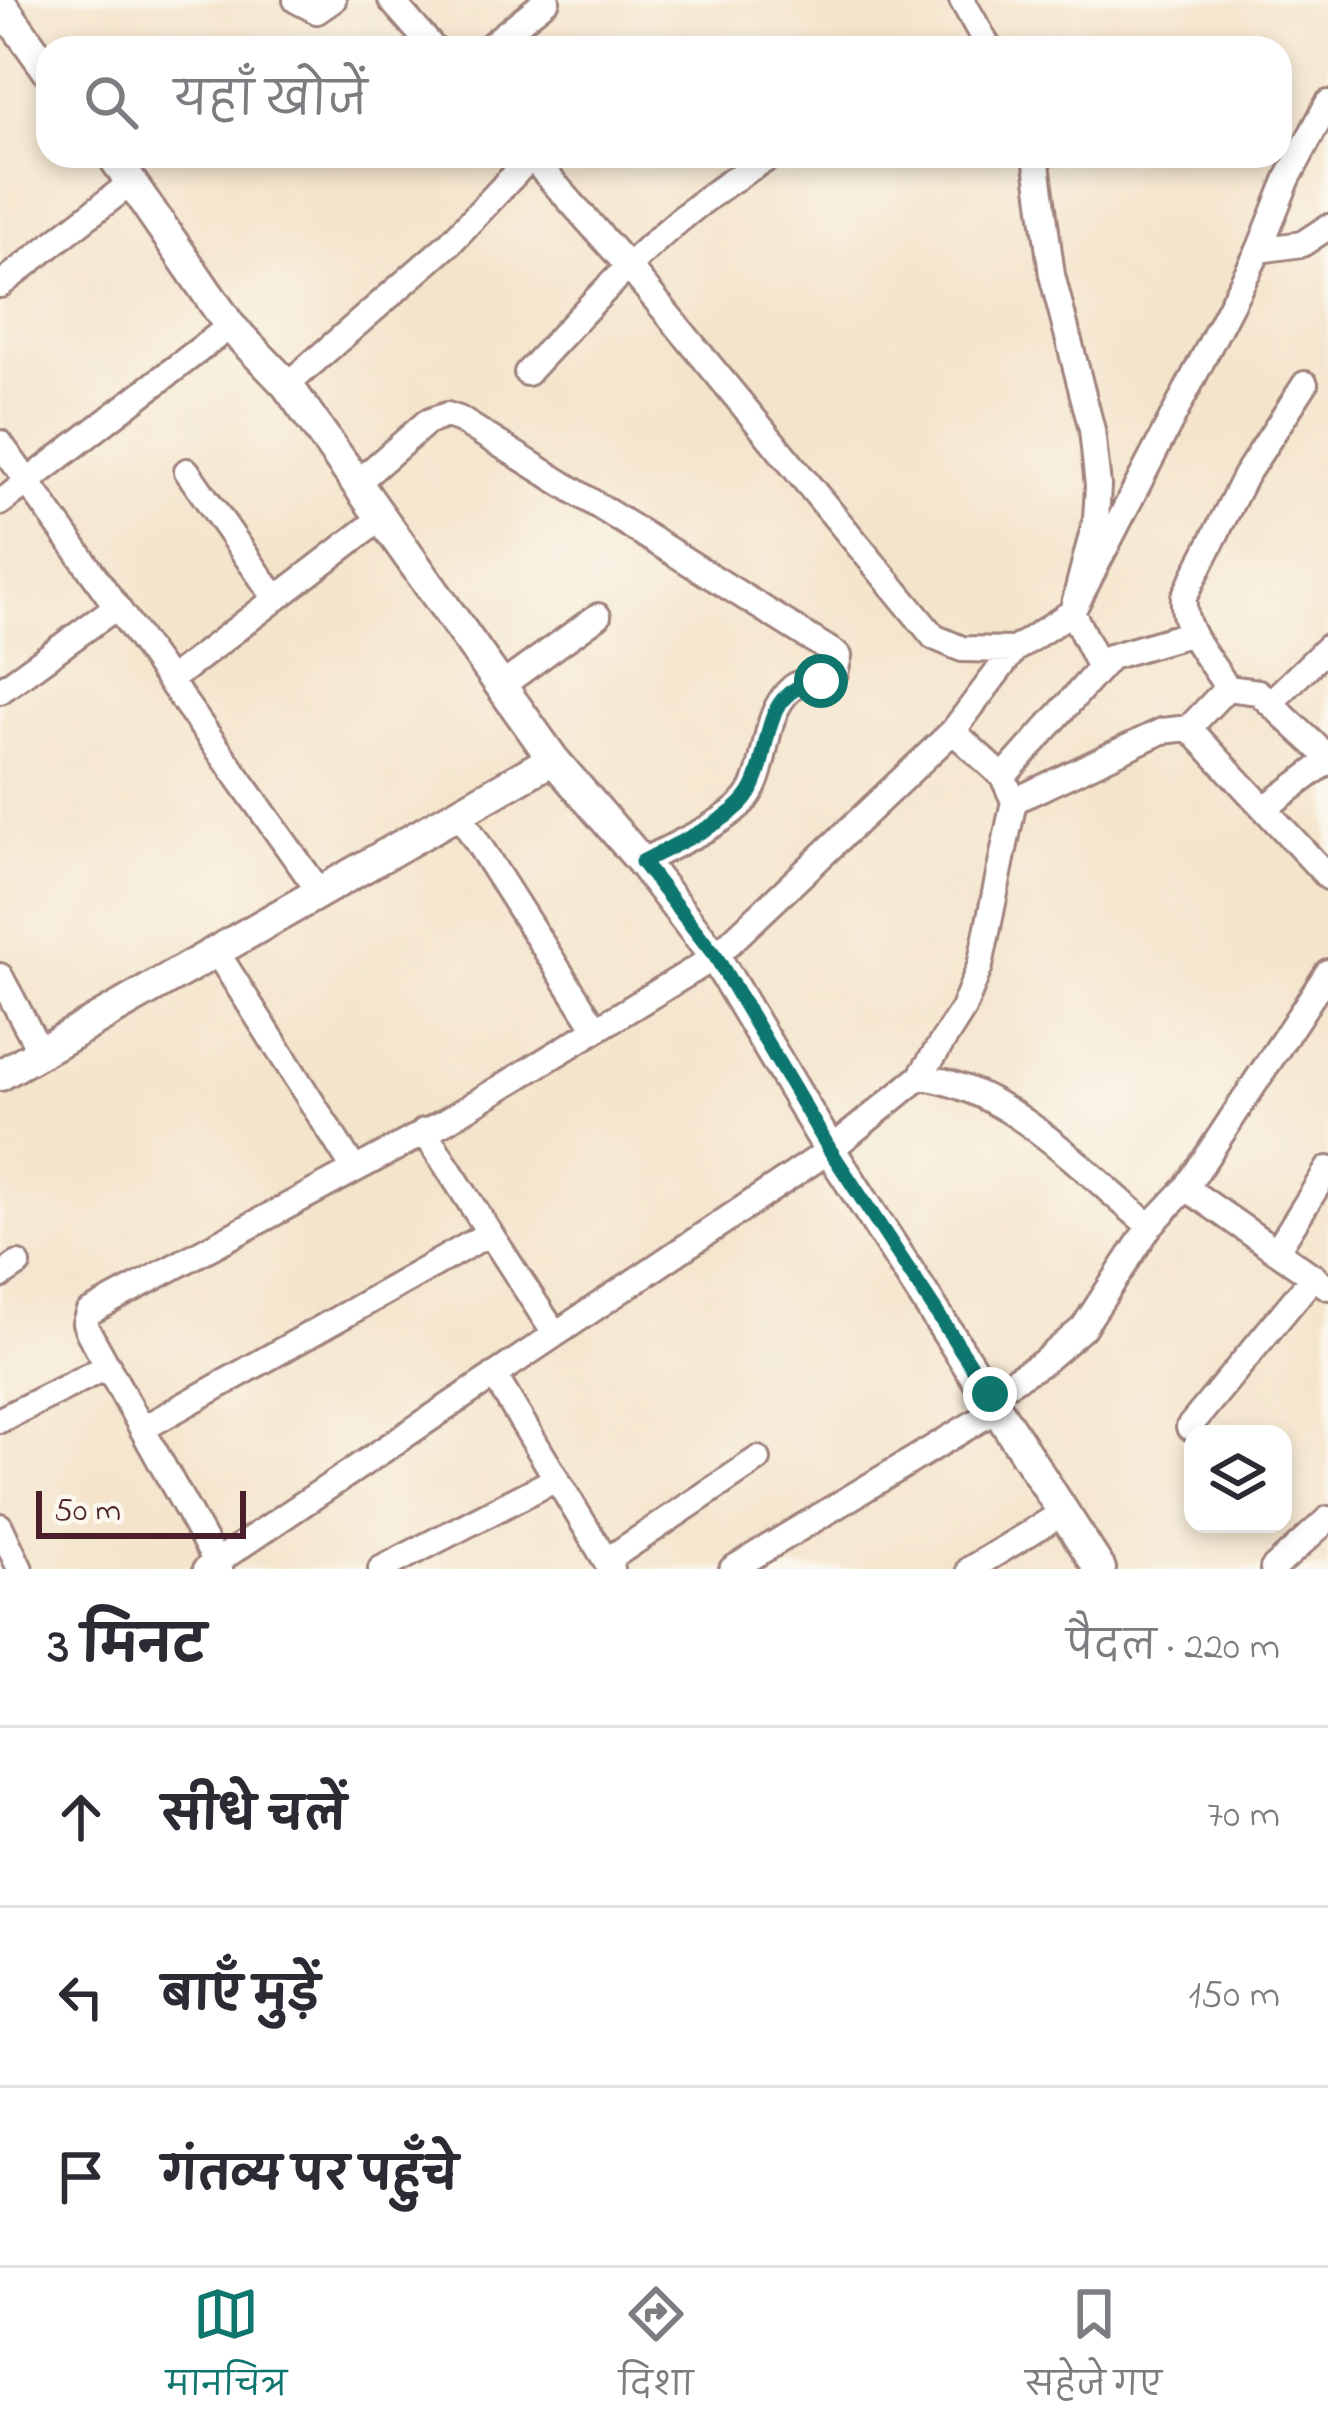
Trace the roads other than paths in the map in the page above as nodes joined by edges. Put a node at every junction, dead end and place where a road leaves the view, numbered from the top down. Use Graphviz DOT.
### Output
graph roads {
  1 [pos="296,0"];
  2 [pos="333,0"];
  3 [pos="391,0"];
  4 [pos="547,0"];
  5 [pos="962,0"];
  6 [pos="0,3"];
  7 [pos="422,36"];
  8 [pos="502,36"];
  9 [pos="982,36"];
  10 [pos="36,53"];
  11 [pos="1328,104"];
  12 [pos="122,168"];
  13 [pos="519,168"];
  14 [pos="541,168"];
  15 [pos="755,168"];
  16 [pos="1038,168"];
  17 [pos="132,182"];
  18 [pos="1328,227"];
  19 [pos="1259,250"];
  20 [pos="627,265"];
  21 [pos="0,285"];
  22 [pos="230,326"];
  23 [pos="527,373"];
  24 [pos="1305,384"];
  25 [pos="287,385"];
  26 [pos="0,443"];
  27 [pos="187,471"];
  28 [pos="26,482"];
  29 [pos="357,483"];
  30 [pos="0,503"];
  31 [pos="381,518"];
  32 [pos="276,598"];
  33 [pos="116,607"];
  34 [pos="1072,612"];
  35 [pos="598,616"];
  36 [pos="1192,633"];
  37 [pos="1328,647"];
  38 [pos="1014,650"];
  39 [pos="1099,666"];
  40 [pos="170,681"];
  41 [pos="501,686"];
  42 [pos="1227,688"];
  43 [pos="0,691"];
  44 [pos="1270,702"];
  45 [pos="1189,728"];
  46 [pos="953,731"];
  47 [pos="553,759"];
  48 [pos="1328,759"];
  49 [pos="1003,777"];
  50 [pos="1014,801"];
  51 [pos="1265,808"];
  52 [pos="458,812"];
  53 [pos="642,862"];
  54 [pos="1328,877"];
  55 [pos="320,891"];
  56 [pos="216,951"];
  57 [pos="716,957"];
  58 [pos="1328,972"];
  59 [pos="0,976"];
  60 [pos="596,1029"];
  61 [pos="41,1053"];
  62 [pos="0,1075"];
  63 [pos="920,1077"];
  64 [pos="424,1131"];
  65 [pos="830,1150"];
  66 [pos="354,1169"];
  67 [pos="1328,1169"];
  68 [pos="1186,1188"];
  69 [pos="1150,1226"];
  70 [pos="490,1233"];
  71 [pos="1277,1250"];
  72 [pos="1321,1281"];
  73 [pos="555,1334"];
  74 [pos="108,1366"];
  75 [pos="494,1375"];
  76 [pos="995,1401"];
  77 [pos="0,1420"];
  78 [pos="1191,1425"];
  79 [pos="142,1429"];
  80 [pos="758,1459"];
  81 [pos="556,1479"];
  82 [pos="1064,1512"];
  83 [pos="1328,1519"];
  84 [pos="0,1526"];
  85 [pos="608,1565"];
  86 [pos="214,1567"];
  87 [pos="20,1569"];
  88 [pos="381,1569"];
  89 [pos="732,1569"];
  90 [pos="970,1569"];
  91 [pos="1100,1569"];
  92 [pos="1273,1569"];
  1 -- 2 [label="street"];
  3 -- 7 [label="street"];
  4 -- 8 [label="street"];
  5 -- 9 [label="street"];
  6 -- 10 [label="street"];
  11 -- 19 [label="street"];
  12 -- 17 [label="street"];
  13 -- 25 [label="street"];
  14 -- 20 [label="street"];
  15 -- 20 [label="street"];
  16 -- 34 [label="street"];
  17 -- 21 [label="street"];
  17 -- 22 [label="street"];
  18 -- 19 [label="street"];
  19 -- 34 [label="street"];
  20 -- 23 [label="street"];
  20 -- 38 [label="street"];
  22 -- 25 [label="street"];
  22 -- 28 [label="street"];
  24 -- 36 [label="street"];
  25 -- 29 [label="street"];
  26 -- 28 [label="street"];
  27 -- 32 [label="street"];
  28 -- 30 [label="street"];
  28 -- 33 [label="street"];
  29 -- 31 [label="street"];
  29 -- 53 [label="street"];
  31 -- 32 [label="street"];
  31 -- 41 [label="street"];
  32 -- 40 [label="street"];
  33 -- 40 [label="street"];
  33 -- 43 [label="street"];
  34 -- 38 [label="street"];
  34 -- 39 [label="street"];
  35 -- 41 [label="street"];
  36 -- 39 [label="street"];
  36 -- 42 [label="street"];
  37 -- 44 [label="street"];
  38 -- 46 [label="street"];
  39 -- 49 [label="street"];
  40 -- 55 [label="street"];
  41 -- 47 [label="street"];
  42 -- 44 [label="street"];
  42 -- 45 [label="street"];
  44 -- 48 [label="street"];
  45 -- 50 [label="street"];
  45 -- 51 [label="street"];
  46 -- 49 [label="street"];
  46 -- 57 [label="street"];
  47 -- 52 [label="street"];
  47 -- 53 [label="street"];
  48 -- 51 [label="street"];
  49 -- 50 [label="street"];
  50 -- 63 [label="street"];
  51 -- 54 [label="street"];
  52 -- 55 [label="street"];
  52 -- 60 [label="street"];
  53 -- 57 [label="street"];
  55 -- 56 [label="street"];
  56 -- 61 [label="street"];
  56 -- 66 [label="street"];
  57 -- 60 [label="street"];
  57 -- 65 [label="street"];
  58 -- 68 [label="street"];
  59 -- 61 [label="street"];
  60 -- 64 [label="street"];
  61 -- 62 [label="street"];
  63 -- 65 [label="street"];
  63 -- 69 [label="street"];
  64 -- 66 [label="street"];
  64 -- 70 [label="street"];
  65 -- 73 [label="street"];
  65 -- 76 [label="street"];
  66 -- 74 [label="street"];
  67 -- 71 [label="street"];
  68 -- 69 [label="street"];
  68 -- 71 [label="street"];
  69 -- 76 [label="street"];
  70 -- 73 [label="street"];
  70 -- 79 [label="street"];
  71 -- 72 [label="street"];
  72 -- 78 [label="street"];
  73 -- 75 [label="street"];
  74 -- 77 [label="street"];
  74 -- 79 [label="street"];
  75 -- 81 [label="street"];
  75 -- 86 [label="street"];
  76 -- 82 [label="street"];
  76 -- 89 [label="street"];
  79 -- 86 [label="street"];
  80 -- 85 [label="street"];
  81 -- 85 [label="street"];
  81 -- 88 [label="street"];
  82 -- 90 [label="street"];
  82 -- 91 [label="street"];
  83 -- 92 [label="street"];
  84 -- 87 [label="street"];
}
